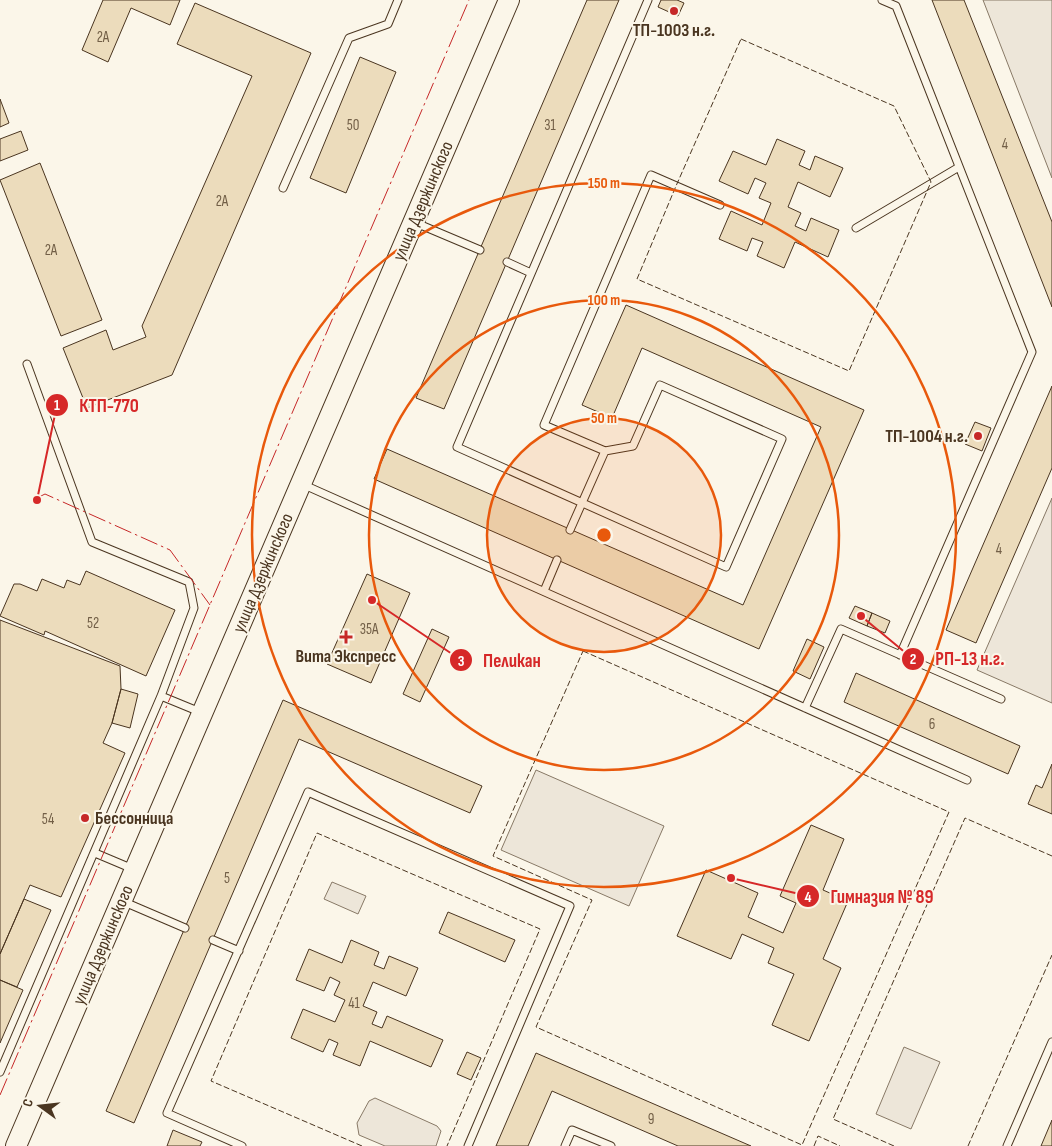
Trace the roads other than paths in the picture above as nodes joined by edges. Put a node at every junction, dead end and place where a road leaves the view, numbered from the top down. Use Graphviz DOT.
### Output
graph roads {
  1 [pos="398,0"];
  2 [pos="509,0"];
  3 [pos="648,0"];
  4 [pos="882,0"];
  5 [pos="959,167"];
  6 [pos="283,188"];
  7 [pos="720,205"];
  8 [pos="414,222"];
  9 [pos="856,228"];
  10 [pos="480,250"];
  11 [pos="507,262"];
  12 [pos="531,272"];
  13 [pos="27,364"];
  14 [pos="605,450"];
  15 [pos="301,484"];
  16 [pos="582,503"];
  17 [pos="570,530"];
  18 [pos="557,560"];
  19 [pos="544,591"];
  20 [pos="900,655"];
  21 [pos="161,696"];
  22 [pos="1001,700"];
  23 [pos="805,708"];
  24 [pos="202,713"];
  25 [pos="966,780"];
  26 [pos="95,852"];
  27 [pos="135,870"];
  28 [pos="122,901"];
  29 [pos="185,928"];
  30 [pos="213,940"];
  31 [pos="239,951"];
  32 [pos="1052,1042"];
  33 [pos="0,1072"];
  34 [pos="16,1146"];
  35 [pos="242,1146"];
  36 [pos="468,1146"];
  37 [pos="565,1146"];
  38 [pos="610,1146"];
  39 [pos="1006,1146"];
  1 -- 6 [label="lane"];
  2 -- 8 [label="main road, улица Дзержинского"];
  3 -- 12 [label="lane"];
  4 -- 5 [label="lane"];
  5 -- 9 [label="lane"];
  5 -- 20 [label="lane"];
  7 -- 14 [label="lane"];
  8 -- 10 [label="lane"];
  8 -- 15 [label="main road, улица Дзержинского"];
  11 -- 12 [label="lane"];
  12 -- 16 [label="lane"];
  13 -- 21 [label="lane"];
  14 -- 16 [label="lane"];
  14 -- 16 [label="lane"];
  15 -- 19 [label="lane"];
  15 -- 24 [label="main road, улица Дзержинского"];
  16 -- 17 [label="lane"];
  18 -- 19 [label="lane"];
  19 -- 23 [label="lane"];
  20 -- 22 [label="lane"];
  20 -- 23 [label="lane"];
  21 -- 24 [label="lane"];
  21 -- 26 [label="lane"];
  23 -- 25 [label="lane"];
  24 -- 27 [label="main road, улица Дзержинского"];
  26 -- 27 [label="lane"];
  26 -- 33 [label="lane"];
  27 -- 28 [label="main road, улица Дзержинского"];
  28 -- 29 [label="lane"];
  28 -- 34 [label="main road, улица Дзержинского"];
  30 -- 31 [label="lane"];
  31 -- 35 [label="lane"];
  31 -- 36 [label="lane"];
  32 -- 39 [label="lane"];
  37 -- 38 [label="lane"];
}
